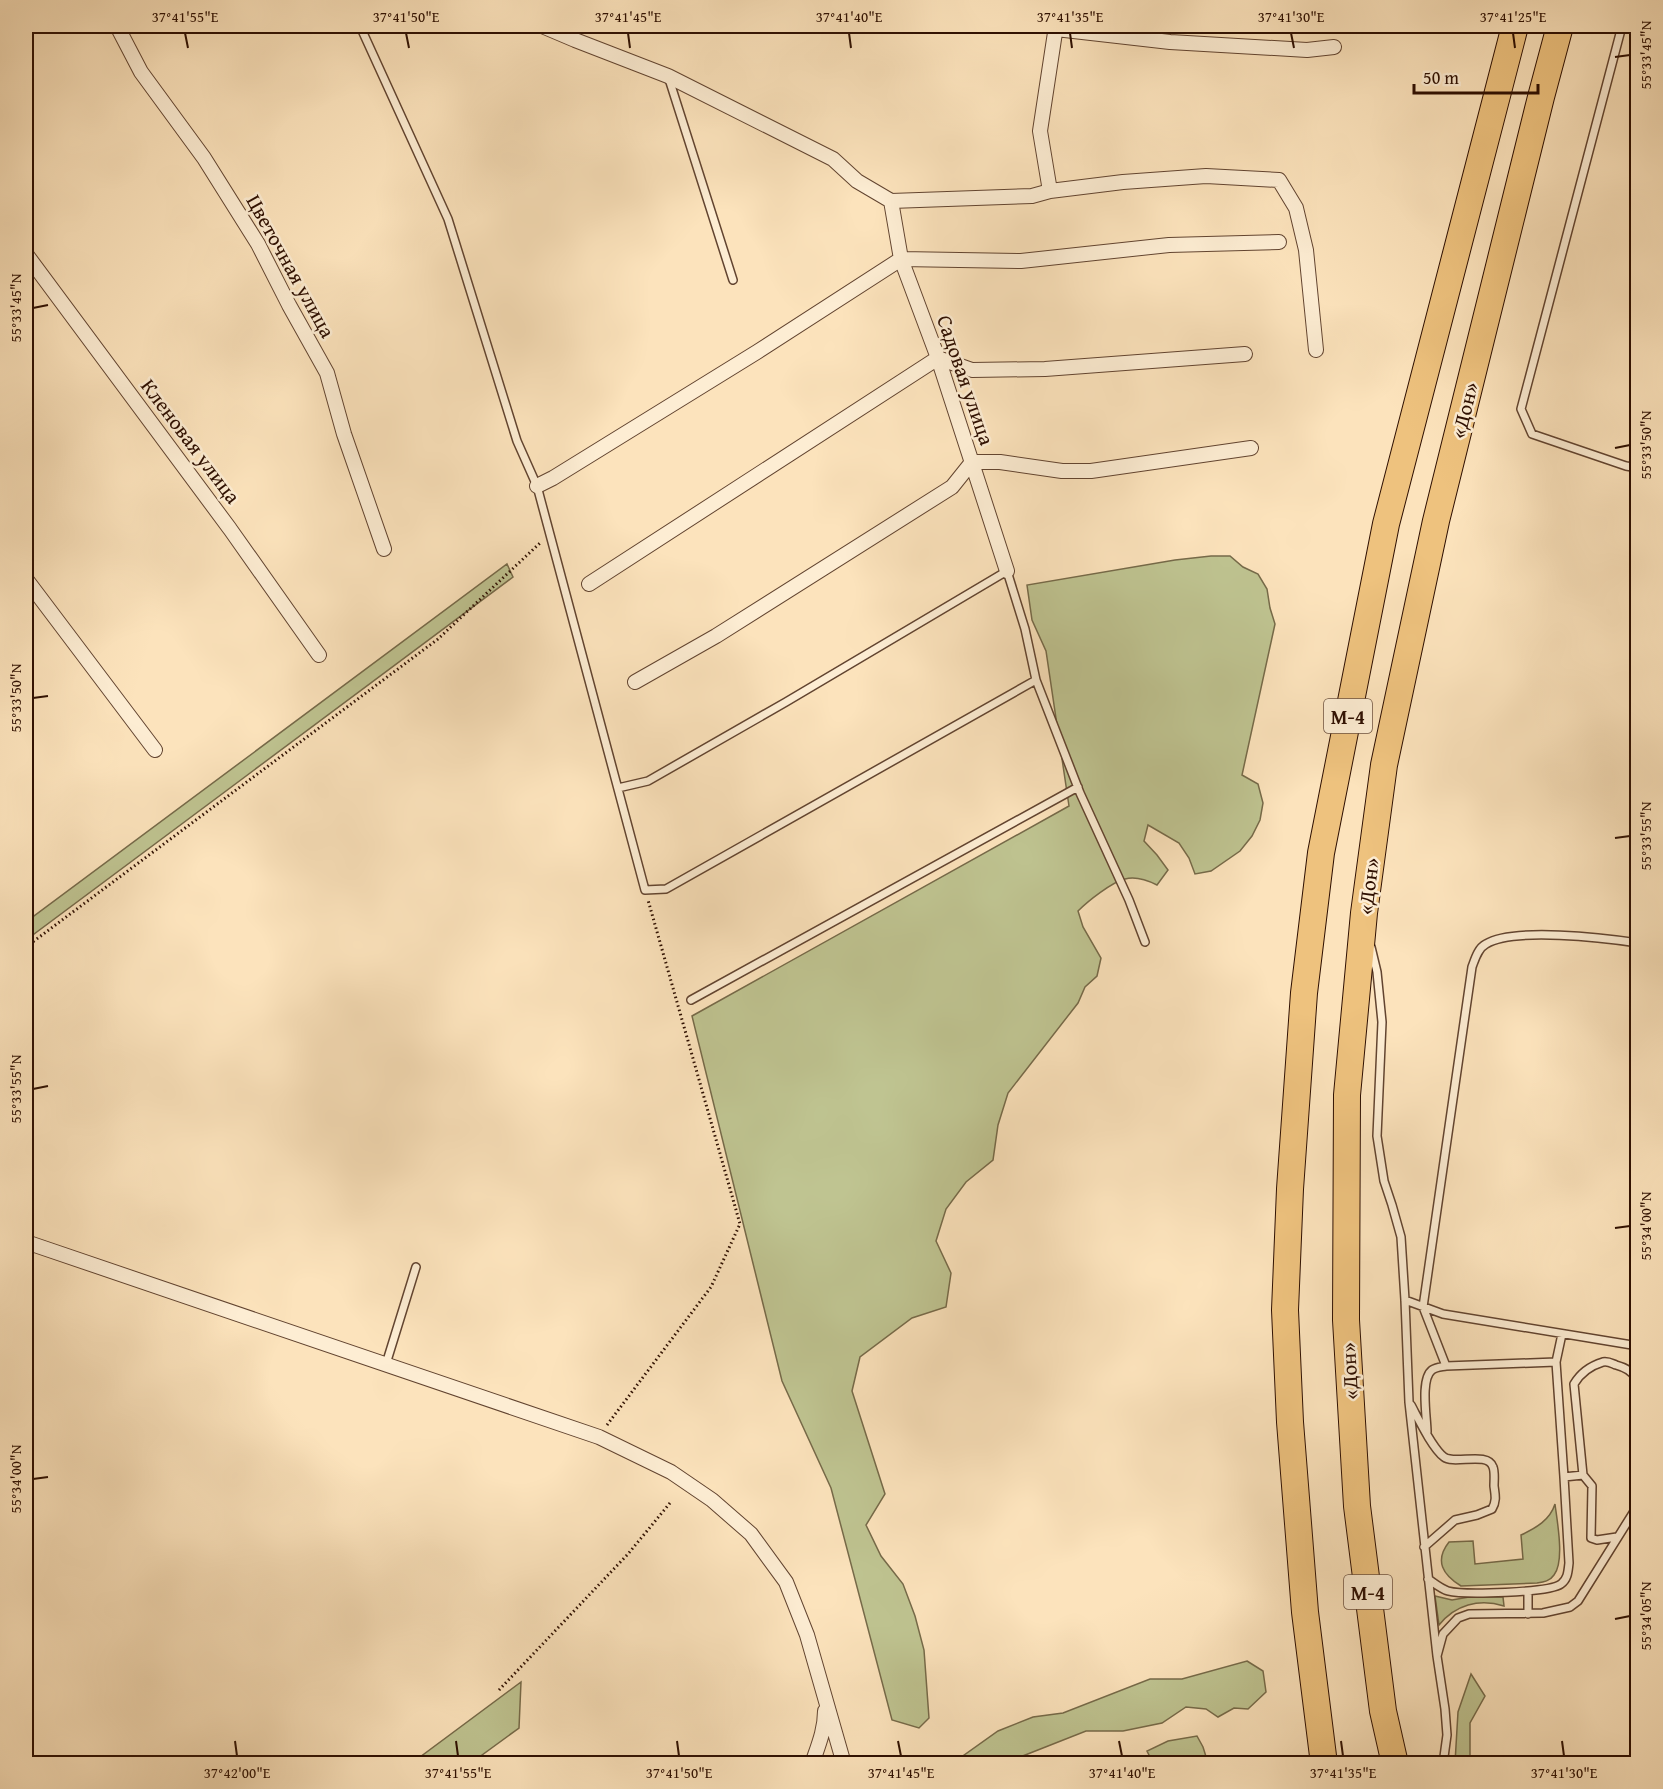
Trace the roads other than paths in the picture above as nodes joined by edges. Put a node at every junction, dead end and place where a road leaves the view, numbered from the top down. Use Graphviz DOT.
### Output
graph roads {
  1 [pos="117,26"];
  2 [pos="360,26"];
  3 [pos="542,26"];
  4 [pos="1515,26"];
  5 [pos="1560,26"];
  6 [pos="1622,26"];
  7 [pos="1056,27"];
  8 [pos="1334,47"];
  9 [pos="668,76"];
  10 [pos="1050,191"];
  11 [pos="891,201"];
  12 [pos="1280,242"];
  13 [pos="26,254"];
  14 [pos="901,259"];
  15 [pos="733,280"];
  16 [pos="1316,350"];
  17 [pos="1245,354"];
  18 [pos="938,358"];
  19 [pos="1251,448"];
  20 [pos="972,462"];
  21 [pos="1638,468"];
  22 [pos="537,486"];
  23 [pos="384,549"];
  24 [pos="1007,571"];
  25 [pos="26,579"];
  26 [pos="589,584"];
  27 [pos="319,655"];
  28 [pos="1036,680"];
  29 [pos="635,682"];
  30 [pos="155,750"];
  31 [pos="1078,787"];
  32 [pos="618,788"];
  33 [pos="1364,913"];
  34 [pos="1145,942"];
  35 [pos="1638,943"];
  36 [pos="691,1000"];
  37 [pos="26,1242"];
  38 [pos="416,1267"];
  39 [pos="1405,1300"];
  40 [pos="1423,1307"];
  41 [pos="1563,1334"];
  42 [pos="1638,1346"];
  43 [pos="1556,1362"];
  44 [pos="386,1364"];
  45 [pos="1446,1366"];
  46 [pos="1637,1389"];
  47 [pos="1409,1402"];
  48 [pos="1637,1430"];
  49 [pos="1427,1435"];
  50 [pos="1638,1460"];
  51 [pos="1583,1474"];
  52 [pos="1564,1477"];
  53 [pos="1638,1505"];
  54 [pos="1617,1538"];
  55 [pos="1424,1547"];
  56 [pos="1428,1579"];
  57 [pos="1528,1591"];
  58 [pos="1528,1614"];
  59 [pos="1437,1656"];
  60 [pos="825,1696"];
  61 [pos="812,1764"];
  62 [pos="844,1764"];
  63 [pos="1324,1764"];
  64 [pos="1395,1764"];
  65 [pos="1443,1764"];
  1 -- 23 [label="street, Цветочная улица"];
  2 -- 22 [label="lane"];
  3 -- 9 [label="street"];
  4 -- 63 [label="highway, М-4"];
  5 -- 33 [label="highway, «Дон» / М-4"];
  6 -- 21 [label="lane"];
  7 -- 8 [label="street"];
  7 -- 10 [label="street"];
  9 -- 11 [label="street"];
  9 -- 15 [label="lane"];
  10 -- 11 [label="street"];
  10 -- 16 [label="street"];
  11 -- 14 [label="street, Садовая улица"];
  12 -- 14 [label="street"];
  13 -- 27 [label="street, Кленовая улица"];
  14 -- 18 [label="street, Садовая улица"];
  14 -- 22 [label="street"];
  17 -- 18 [label="street"];
  18 -- 20 [label="street, Садовая улица"];
  18 -- 26 [label="street"];
  19 -- 20 [label="street"];
  20 -- 24 [label="street, Садовая улица"];
  20 -- 29 [label="street"];
  22 -- 32 [label="lane"];
  24 -- 28 [label="lane"];
  24 -- 32 [label="lane"];
  25 -- 30 [label="street"];
  28 -- 31 [label="lane"];
  28 -- 32 [label="lane"];
  31 -- 34 [label="lane"];
  31 -- 36 [label="lane"];
  33 -- 39 [label="lane"];
  33 -- 64 [label="highway, «Дон» / М-4"];
  35 -- 40 [label="lane"];
  37 -- 44 [label="street"];
  38 -- 44 [label="lane"];
  39 -- 40 [label="lane"];
  39 -- 47 [label="lane"];
  40 -- 41 [label="lane"];
  40 -- 45 [label="lane"];
  41 -- 42 [label="lane"];
  41 -- 43 [label="lane"];
  43 -- 45 [label="lane"];
  43 -- 52 [label="lane"];
  44 -- 60 [label="street"];
  45 -- 49 [label="lane"];
  46 -- 48 [label="lane"];
  46 -- 51 [label="lane"];
  47 -- 49 [label="lane"];
  47 -- 55 [label="lane"];
  48 -- 50 [label="lane"];
  49 -- 55 [label="lane"];
  51 -- 52 [label="lane"];
  51 -- 54 [label="lane"];
  52 -- 57 [label="lane"];
  53 -- 54 [label="lane"];
  54 -- 58 [label="lane"];
  55 -- 56 [label="lane"];
  56 -- 57 [label="lane"];
  56 -- 59 [label="lane"];
  57 -- 58 [label="lane"];
  58 -- 59 [label="lane"];
  59 -- 65 [label="lane"];
  60 -- 61 [label="street"];
  60 -- 62 [label="street"];
}
